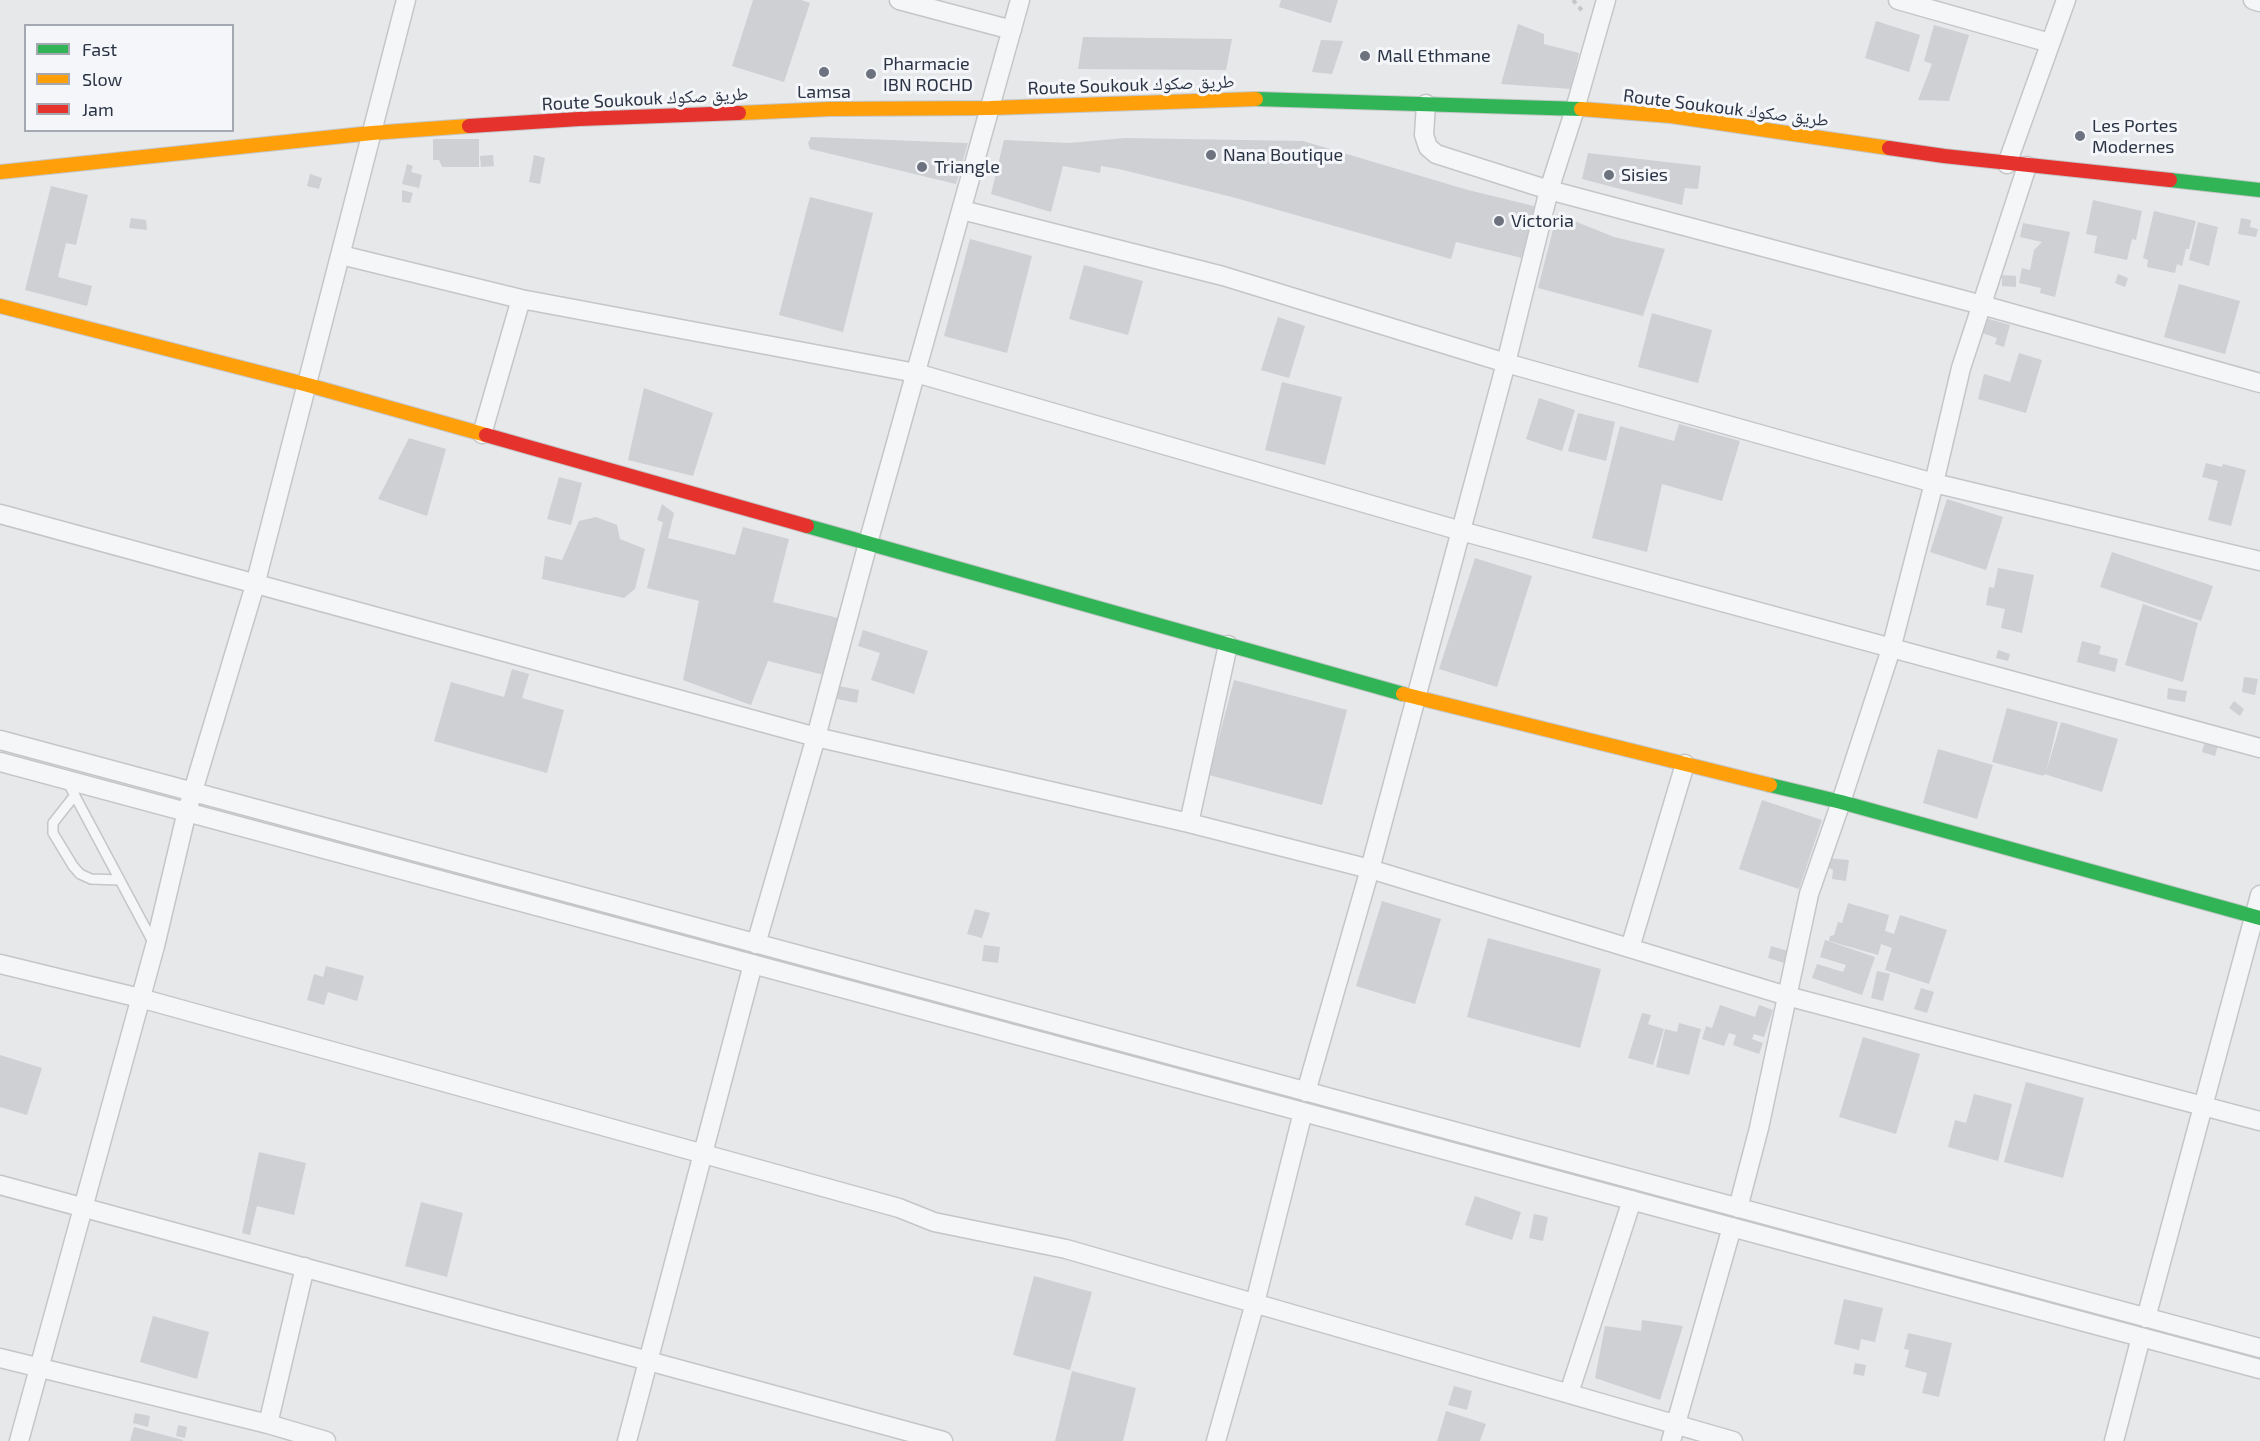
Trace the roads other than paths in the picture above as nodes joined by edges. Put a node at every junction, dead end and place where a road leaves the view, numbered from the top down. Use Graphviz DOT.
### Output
graph roads {
  1 [pos="406,0"];
  2 [pos="899,0"];
  3 [pos="1020,0"];
  4 [pos="1606,0"];
  5 [pos="1898,0"];
  6 [pos="2066,0"];
  7 [pos="2253,0"];
  8 [pos="2260,2"];
  9 [pos="1012,30"];
  10 [pos="2050,43"];
  11 [pos="1426,104"];
  12 [pos="990,108"];
  13 [pos="1575,110"];
  14 [pos="372,133"];
  15 [pos="2007,164"];
  16 [pos="2027,166"];
  17 [pos="0,172"];
  18 [pos="1549,190"];
  19 [pos="2260,190"];
  20 [pos="962,210"];
  21 [pos="341,255"];
  22 [pos="521,299"];
  23 [pos="1982,305"];
  24 [pos="0,306"];
  25 [pos="1506,363"];
  26 [pos="916,373"];
  27 [pos="2260,383"];
  28 [pos="308,385"];
  29 [pos="482,434"];
  30 [pos="1934,483"];
  31 [pos="0,514"];
  32 [pos="1461,531"];
  33 [pos="867,543"];
  34 [pos="2260,561"];
  35 [pos="255,585"];
  36 [pos="1228,645"];
  37 [pos="1891,649"];
  38 [pos="1416,698"];
  39 [pos="816,737"];
  40 [pos="0,740"];
  41 [pos="2260,748"];
  42 [pos="0,762"];
  43 [pos="1685,764"];
  44 [pos="71,788"];
  45 [pos="194,793"];
  46 [pos="1841,802"];
  47 [pos="187,811"];
  48 [pos="1189,823"];
  49 [pos="1370,868"];
  50 [pos="120,880"];
  51 [pos="2260,895"];
  52 [pos="2257,917"];
  53 [pos="756,944"];
  54 [pos="155,946"];
  55 [pos="1630,948"];
  56 [pos="0,964"];
  57 [pos="753,964"];
  58 [pos="1787,996"];
  59 [pos="140,998"];
  60 [pos="1306,1092"];
  61 [pos="2203,1107"];
  62 [pos="1303,1112"];
  63 [pos="2260,1121"];
  64 [pos="704,1155"];
  65 [pos="0,1185"];
  66 [pos="1632,1200"];
  67 [pos="82,1206"];
  68 [pos="1738,1208"];
  69 [pos="1732,1227"];
  70 [pos="305,1267"];
  71 [pos="1255,1303"];
  72 [pos="2146,1318"];
  73 [pos="2141,1337"];
  74 [pos="2260,1348"];
  75 [pos="0,1358"];
  76 [pos="648,1361"];
  77 [pos="39,1368"];
  78 [pos="2260,1369"];
  79 [pos="1569,1393"];
  80 [pos="268,1424"];
  81 [pos="1673,1432"];
  82 [pos="19,1441"];
  83 [pos="326,1441"];
  84 [pos="627,1441"];
  85 [pos="943,1441"];
  86 [pos="1216,1441"];
  87 [pos="1733,1441"];
  88 [pos="2114,1441"];
  1 -- 14 [label="street"];
  2 -- 9 [label="street"];
  3 -- 9 [label="street"];
  4 -- 13 [label="street"];
  5 -- 10 [label="street"];
  6 -- 10 [label="street"];
  7 -- 8 [label="street"];
  9 -- 12 [label="street"];
  10 -- 15 [label="street"];
  11 -- 12 [label="street, Route Soukouk طريق صكوك"];
  11 -- 13 [label="street, Route Soukouk طريق صكوك"];
  11 -- 18 [label="street"];
  12 -- 14 [label="street, Route Soukouk طريق صكوك"];
  12 -- 20 [label="street"];
  13 -- 15 [label="street, Route Soukouk طريق صكوك"];
  13 -- 18 [label="street"];
  14 -- 17 [label="street, Route Soukouk طريق صكوك"];
  14 -- 21 [label="street"];
  15 -- 16 [label="street, Route Soukouk طريق صكوك"];
  16 -- 19 [label="street, Route Soukouk طريق صكوك"];
  16 -- 23 [label="street"];
  18 -- 23 [label="street"];
  18 -- 25 [label="street"];
  20 -- 25 [label="street"];
  20 -- 26 [label="street"];
  21 -- 22 [label="street"];
  21 -- 28 [label="street"];
  22 -- 26 [label="street"];
  22 -- 29 [label="street"];
  23 -- 27 [label="street"];
  23 -- 30 [label="street"];
  24 -- 28 [label="street"];
  25 -- 30 [label="street"];
  25 -- 32 [label="street"];
  26 -- 32 [label="street"];
  26 -- 33 [label="street"];
  28 -- 29 [label="street"];
  28 -- 35 [label="street"];
  29 -- 33 [label="street"];
  30 -- 34 [label="street"];
  30 -- 37 [label="street"];
  31 -- 35 [label="street"];
  32 -- 37 [label="street"];
  32 -- 38 [label="street"];
  33 -- 36 [label="street"];
  33 -- 39 [label="street"];
  35 -- 39 [label="street"];
  35 -- 45 [label="street"];
  36 -- 38 [label="street"];
  36 -- 48 [label="street"];
  37 -- 41 [label="street"];
  37 -- 46 [label="street"];
  38 -- 43 [label="street"];
  38 -- 49 [label="street"];
  39 -- 48 [label="street"];
  39 -- 53 [label="street"];
  40 -- 45 [label="street"];
  42 -- 44 [label="street"];
  43 -- 46 [label="street"];
  43 -- 55 [label="street"];
  44 -- 47 [label="street"];
  44 -- 50 [label="lane"];
  44 -- 50 [label="lane"];
  45 -- 47 [label="street"];
  45 -- 53 [label="street"];
  46 -- 52 [label="street"];
  46 -- 58 [label="street"];
  47 -- 54 [label="street"];
  47 -- 57 [label="street"];
  48 -- 49 [label="street"];
  49 -- 55 [label="street"];
  49 -- 60 [label="street"];
  50 -- 54 [label="lane"];
  51 -- 52 [label="street"];
  52 -- 61 [label="street"];
  53 -- 60 [label="street"];
  54 -- 59 [label="street"];
  55 -- 58 [label="street"];
  56 -- 59 [label="street"];
  57 -- 62 [label="street"];
  57 -- 64 [label="street"];
  58 -- 61 [label="street"];
  58 -- 68 [label="street"];
  59 -- 64 [label="street"];
  59 -- 67 [label="street"];
  60 -- 68 [label="street"];
  61 -- 63 [label="street"];
  61 -- 72 [label="street"];
  62 -- 66 [label="street"];
  62 -- 71 [label="street"];
  64 -- 71 [label="street"];
  64 -- 76 [label="street"];
  65 -- 67 [label="street"];
  66 -- 69 [label="street"];
  66 -- 79 [label="street"];
  67 -- 70 [label="street"];
  67 -- 77 [label="street"];
  68 -- 72 [label="street"];
  69 -- 73 [label="street"];
  69 -- 81 [label="street"];
  70 -- 76 [label="street"];
  70 -- 80 [label="street"];
  71 -- 79 [label="street"];
  71 -- 86 [label="street"];
  72 -- 74 [label="street"];
  73 -- 78 [label="street"];
  73 -- 88 [label="street"];
  75 -- 77 [label="street"];
  76 -- 84 [label="street"];
  76 -- 85 [label="street"];
  77 -- 80 [label="street"];
  77 -- 82 [label="street"];
  79 -- 81 [label="street"];
  80 -- 83 [label="street"];
  81 -- 87 [label="street"];
}
